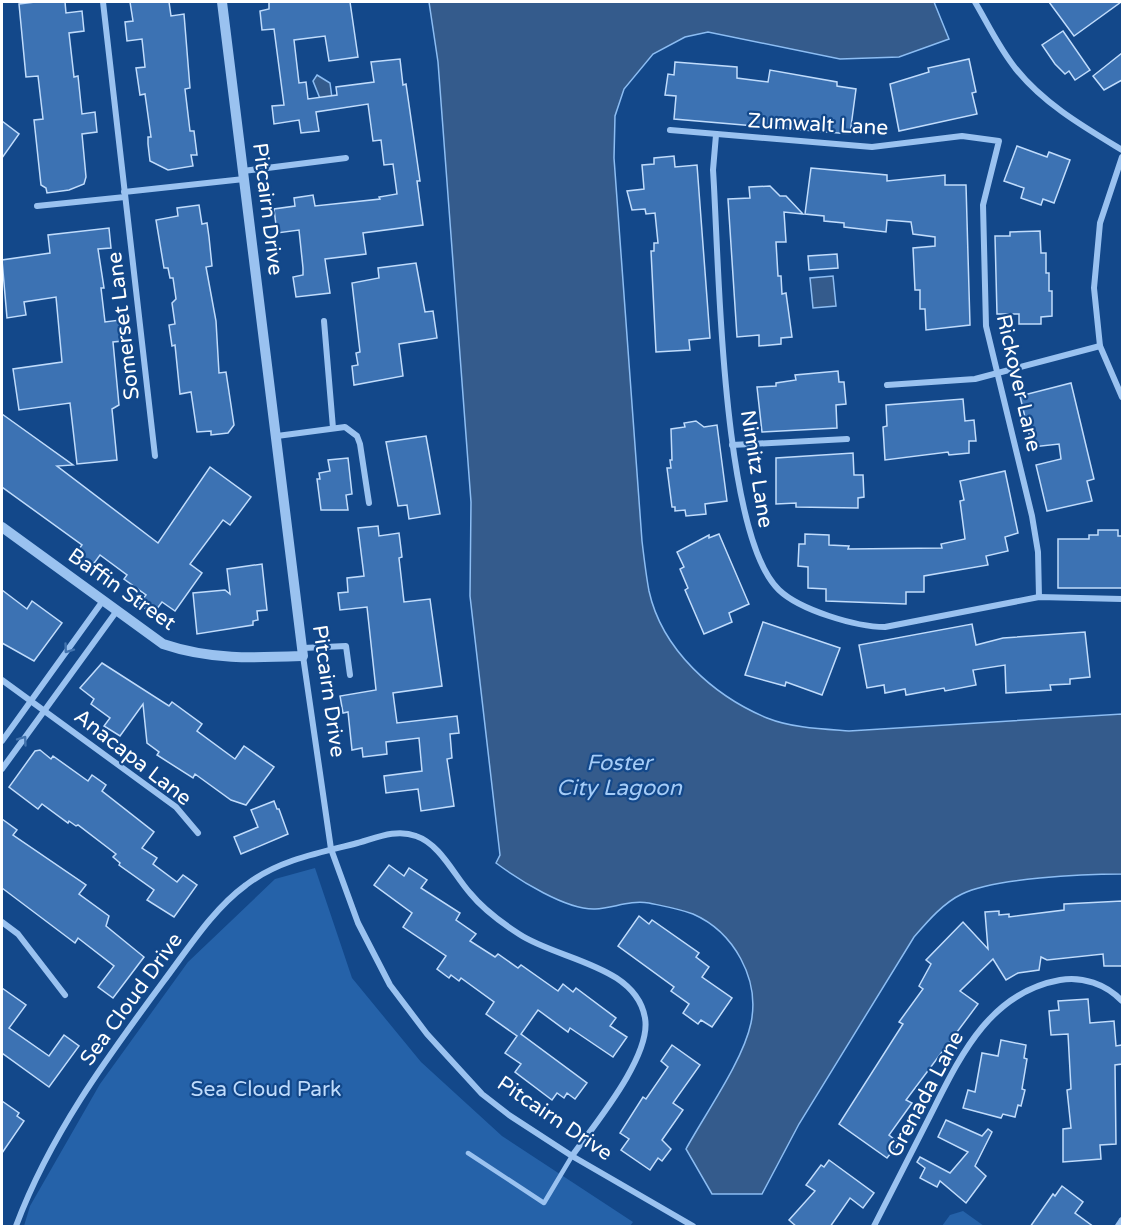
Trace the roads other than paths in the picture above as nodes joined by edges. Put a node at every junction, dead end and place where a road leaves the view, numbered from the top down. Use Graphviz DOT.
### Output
graph roads {
  1 [pos="103,2"];
  2 [pos="222,2"];
  3 [pos="975,2"];
  4 [pos="670,130"];
  5 [pos="716,135"];
  6 [pos="999,141"];
  7 [pos="1122,150"];
  8 [pos="1122,157"];
  9 [pos="346,158"];
  10 [pos="243,175"];
  11 [pos="125,194"];
  12 [pos="37,206"];
  13 [pos="324,321"];
  14 [pos="1100,346"];
  15 [pos="996,372"];
  16 [pos="886,385"];
  17 [pos="1122,398"];
  18 [pos="333,428"];
  19 [pos="277,436"];
  20 [pos="847,439"];
  21 [pos="732,445"];
  22 [pos="155,456"];
  23 [pos="369,503"];
  24 [pos="2,527"];
  25 [pos="1039,597"];
  26 [pos="1122,598"];
  27 [pos="102,602"];
  28 [pos="116,612"];
  29 [pos="303,652"];
  30 [pos="350,675"];
  31 [pos="2,680"];
  32 [pos="30,701"];
  33 [pos="44,710"];
  34 [pos="2,741"];
  35 [pos="2,769"];
  36 [pos="198,833"];
  37 [pos="331,849"];
  38 [pos="2,922"];
  39 [pos="65,995"];
  40 [pos="1122,1000"];
  41 [pos="468,1153"];
  42 [pos="572,1156"];
  43 [pos="1122,1220"];
  44 [pos="16,1227"];
  45 [pos="693,1227"];
  46 [pos="874,1227"];
  47 [pos="1118,1227"];
  1 -- 11 [label="street, Somerset Lane"];
  2 -- 10 [label="street, Pitcairn Drive"];
  3 -- 7 [label="street"];
  4 -- 5 [label="street, Zumwalt Lane"];
  5 -- 6 [label="street, Zumwalt Lane"];
  5 -- 21 [label="street, Nimitz Lane"];
  6 -- 15 [label="street, Rickover Lane"];
  8 -- 14 [label="street"];
  9 -- 10 [label="street"];
  10 -- 11 [label="street"];
  10 -- 19 [label="street, Pitcairn Drive"];
  11 -- 12 [label="street"];
  11 -- 22 [label="street, Somerset Lane"];
  13 -- 18 [label="street"];
  14 -- 15 [label="street"];
  14 -- 17 [label="street"];
  15 -- 16 [label="street"];
  15 -- 25 [label="street, Rickover Lane"];
  18 -- 19 [label="street"];
  18 -- 23 [label="street"];
  19 -- 29 [label="street, Pitcairn Drive"];
  20 -- 21 [label="street"];
  21 -- 25 [label="street, Nimitz Lane"];
  24 -- 27 [label="street, Baffin Street"];
  25 -- 26 [label="street, Nimitz Lane"];
  27 -- 28 [label="street, Baffin Street"];
  27 -- 32 [label="street, one-way"];
  28 -- 29 [label="street, Baffin Street"];
  28 -- 33 [label="street, Anacapa Lane"];
  29 -- 30 [label="street"];
  29 -- 37 [label="street, Pitcairn Drive"];
  31 -- 32 [label="street, Anacapa Lane"];
  32 -- 33 [label="street, Anacapa Lane"];
  32 -- 34 [label="street"];
  35 -- 33 [label="street, one-way"];
  33 -- 36 [label="street, Anacapa Lane"];
  37 -- 42 [label="street, Pitcairn Drive"];
  37 -- 42 [label="street, Sea Cloud Drive"];
  37 -- 44 [label="street, Sea Cloud Drive"];
  38 -- 39 [label="street"];
  40 -- 46 [label="street, Grenada Lane"];
  41 -- 42 [label="lane"];
  42 -- 45 [label="street, Pitcairn Drive"];
  43 -- 47 [label="street"];
}
